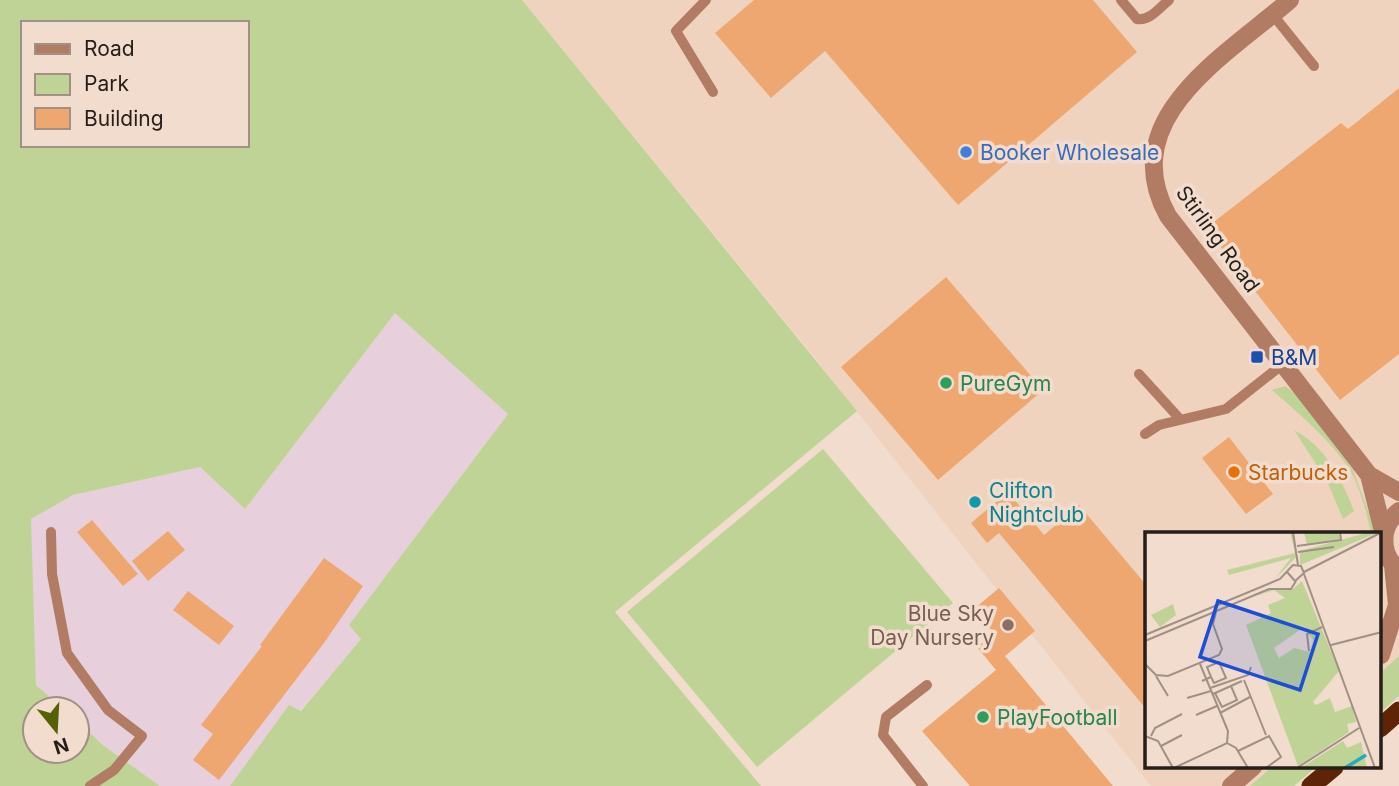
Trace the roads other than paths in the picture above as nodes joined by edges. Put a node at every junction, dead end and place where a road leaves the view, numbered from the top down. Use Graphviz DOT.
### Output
graph roads {
  1 [pos="706,0"];
  2 [pos="1121,0"];
  3 [pos="1169,0"];
  4 [pos="1290,0"];
  5 [pos="1273,15"];
  6 [pos="1314,66"];
  7 [pos="713,92"];
  8 [pos="1283,364"];
  9 [pos="1139,374"];
  10 [pos="1179,418"];
  11 [pos="1145,434"];
  12 [pos="1368,475"];
  13 [pos="1399,492"];
  14 [pos="1399,511"];
  15 [pos="51,532"];
  16 [pos="1384,535"];
  17 [pos="1396,568"];
  18 [pos="1399,646"];
  19 [pos="1382,650"];
  20 [pos="1382,655"];
  21 [pos="927,685"];
  22 [pos="1399,711"];
  23 [pos="1382,726"];
  24 [pos="1252,768"];
  25 [pos="1333,768"];
  26 [pos="90,786"];
  27 [pos="923,786"];
  28 [pos="1231,786"];
  29 [pos="1311,786"];
  1 -- 7 [label="lane"];
  2 -- 3 [label="lane"];
  4 -- 5 [label="street, Stirling Road"];
  5 -- 6 [label="lane"];
  5 -- 8 [label="street, Stirling Road"];
  8 -- 10 [label="lane"];
  8 -- 12 [label="street, Stirling Road"];
  9 -- 10 [label="lane"];
  10 -- 11 [label="lane"];
  12 -- 13 [label="street, Stirling Road"];
  12 -- 16 [label="street, Stirling Road"];
  14 -- 16 [label="street"];
  15 -- 26 [label="lane"];
  16 -- 17 [label="street, Stirling Road"];
  17 -- 19 [label="street"];
  18 -- 20 [label="street"];
  21 -- 27 [label="lane"];
  22 -- 23 [label="highway"];
  24 -- 28 [label="street"];
  25 -- 29 [label="highway"];
}
